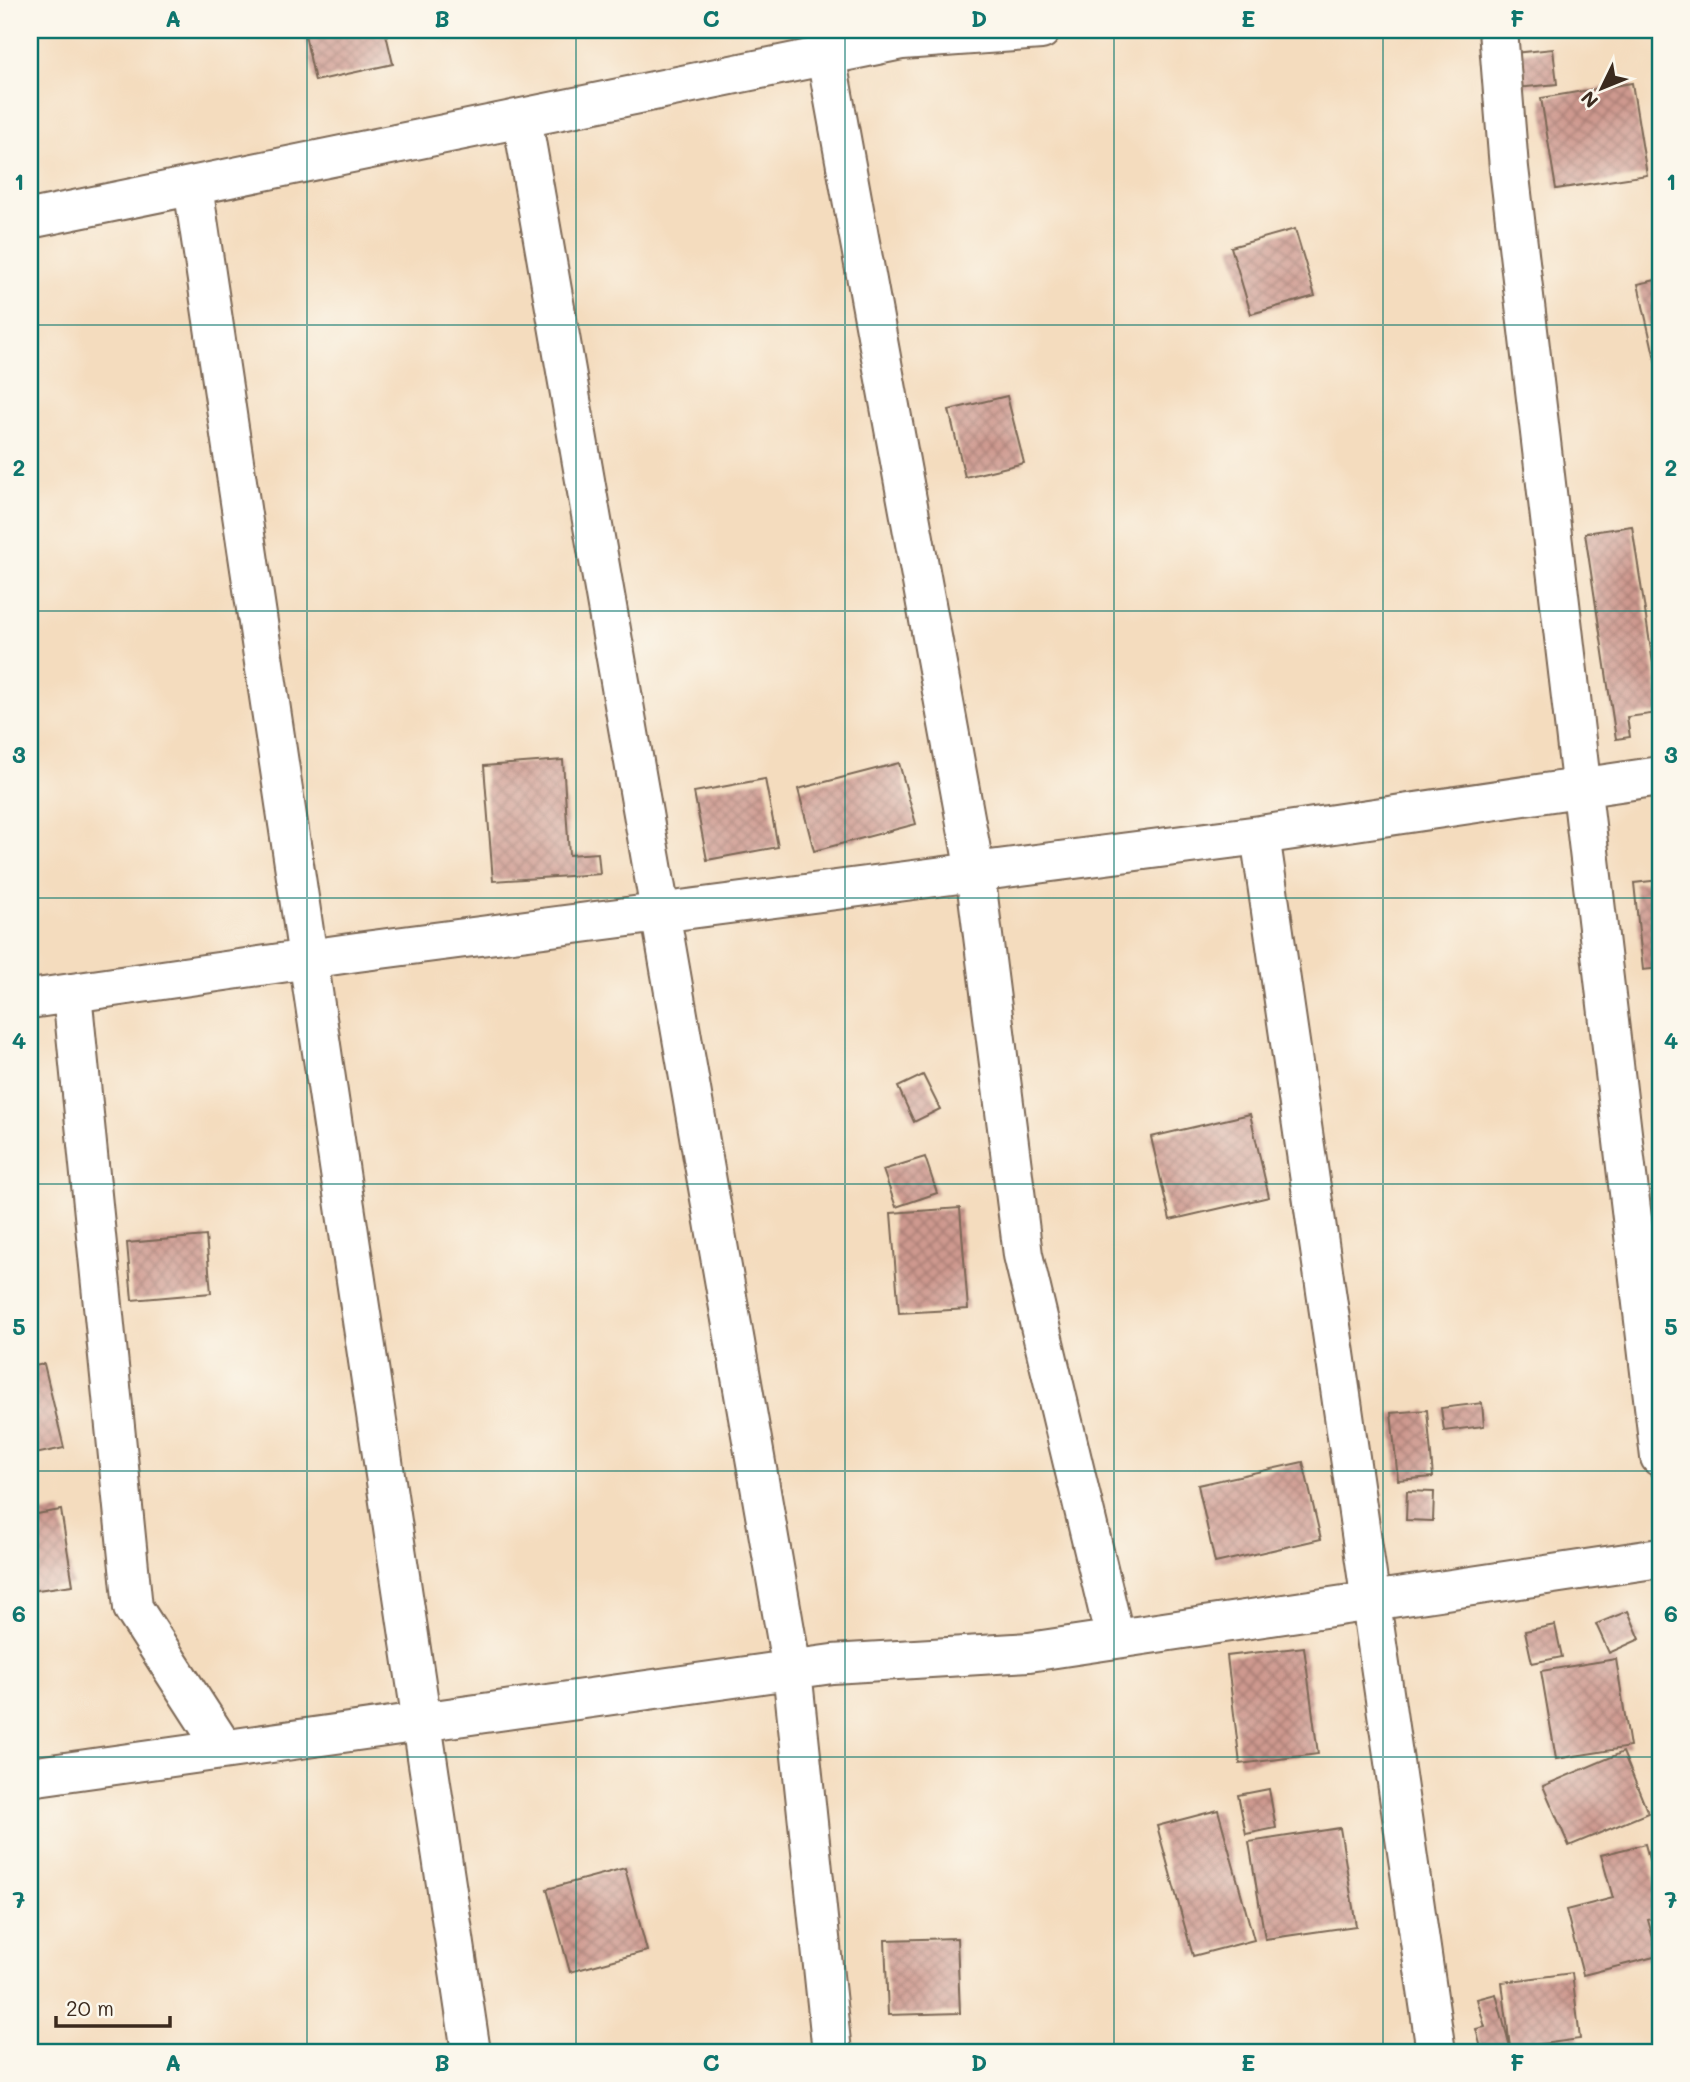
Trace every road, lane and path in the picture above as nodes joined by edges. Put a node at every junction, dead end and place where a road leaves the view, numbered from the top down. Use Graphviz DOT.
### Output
graph roads {
  1 [pos="1041,30"];
  2 [pos="1498,30"];
  3 [pos="826,56"];
  4 [pos="522,118"];
  5 [pos="193,186"];
  6 [pos="30,219"];
  7 [pos="1660,776"];
  8 [pos="1581,788"];
  9 [pos="1259,835"];
  10 [pos="975,872"];
  11 [pos="661,913"];
  12 [pos="308,959"];
  13 [pos="72,993"];
  14 [pos="30,999"];
  15 [pos="1660,1457"];
  16 [pos="1660,1558"];
  17 [pos="1372,1599"];
  18 [pos="1115,1639"];
  19 [pos="792,1670"];
  20 [pos="422,1721"];
  21 [pos="224,1749"];
  22 [pos="30,1777"];
  23 [pos="471,2052"];
  24 [pos="832,2052"];
  25 [pos="1437,2052"];
  1 -- 3 [label="street"];
  2 -- 8 [label="street"];
  3 -- 4 [label="street"];
  3 -- 10 [label="street"];
  4 -- 5 [label="street"];
  4 -- 11 [label="street"];
  5 -- 6 [label="street"];
  5 -- 12 [label="street"];
  7 -- 8 [label="street"];
  8 -- 9 [label="street"];
  8 -- 15 [label="street"];
  9 -- 10 [label="street"];
  9 -- 17 [label="street"];
  10 -- 11 [label="street"];
  10 -- 18 [label="street"];
  11 -- 12 [label="street"];
  11 -- 19 [label="street"];
  12 -- 13 [label="street"];
  12 -- 20 [label="street"];
  13 -- 14 [label="street"];
  13 -- 21 [label="street"];
  16 -- 17 [label="street"];
  17 -- 18 [label="street"];
  17 -- 25 [label="street"];
  18 -- 19 [label="street"];
  19 -- 20 [label="street"];
  19 -- 24 [label="street"];
  20 -- 21 [label="street"];
  20 -- 23 [label="street"];
  21 -- 22 [label="street"];
}
